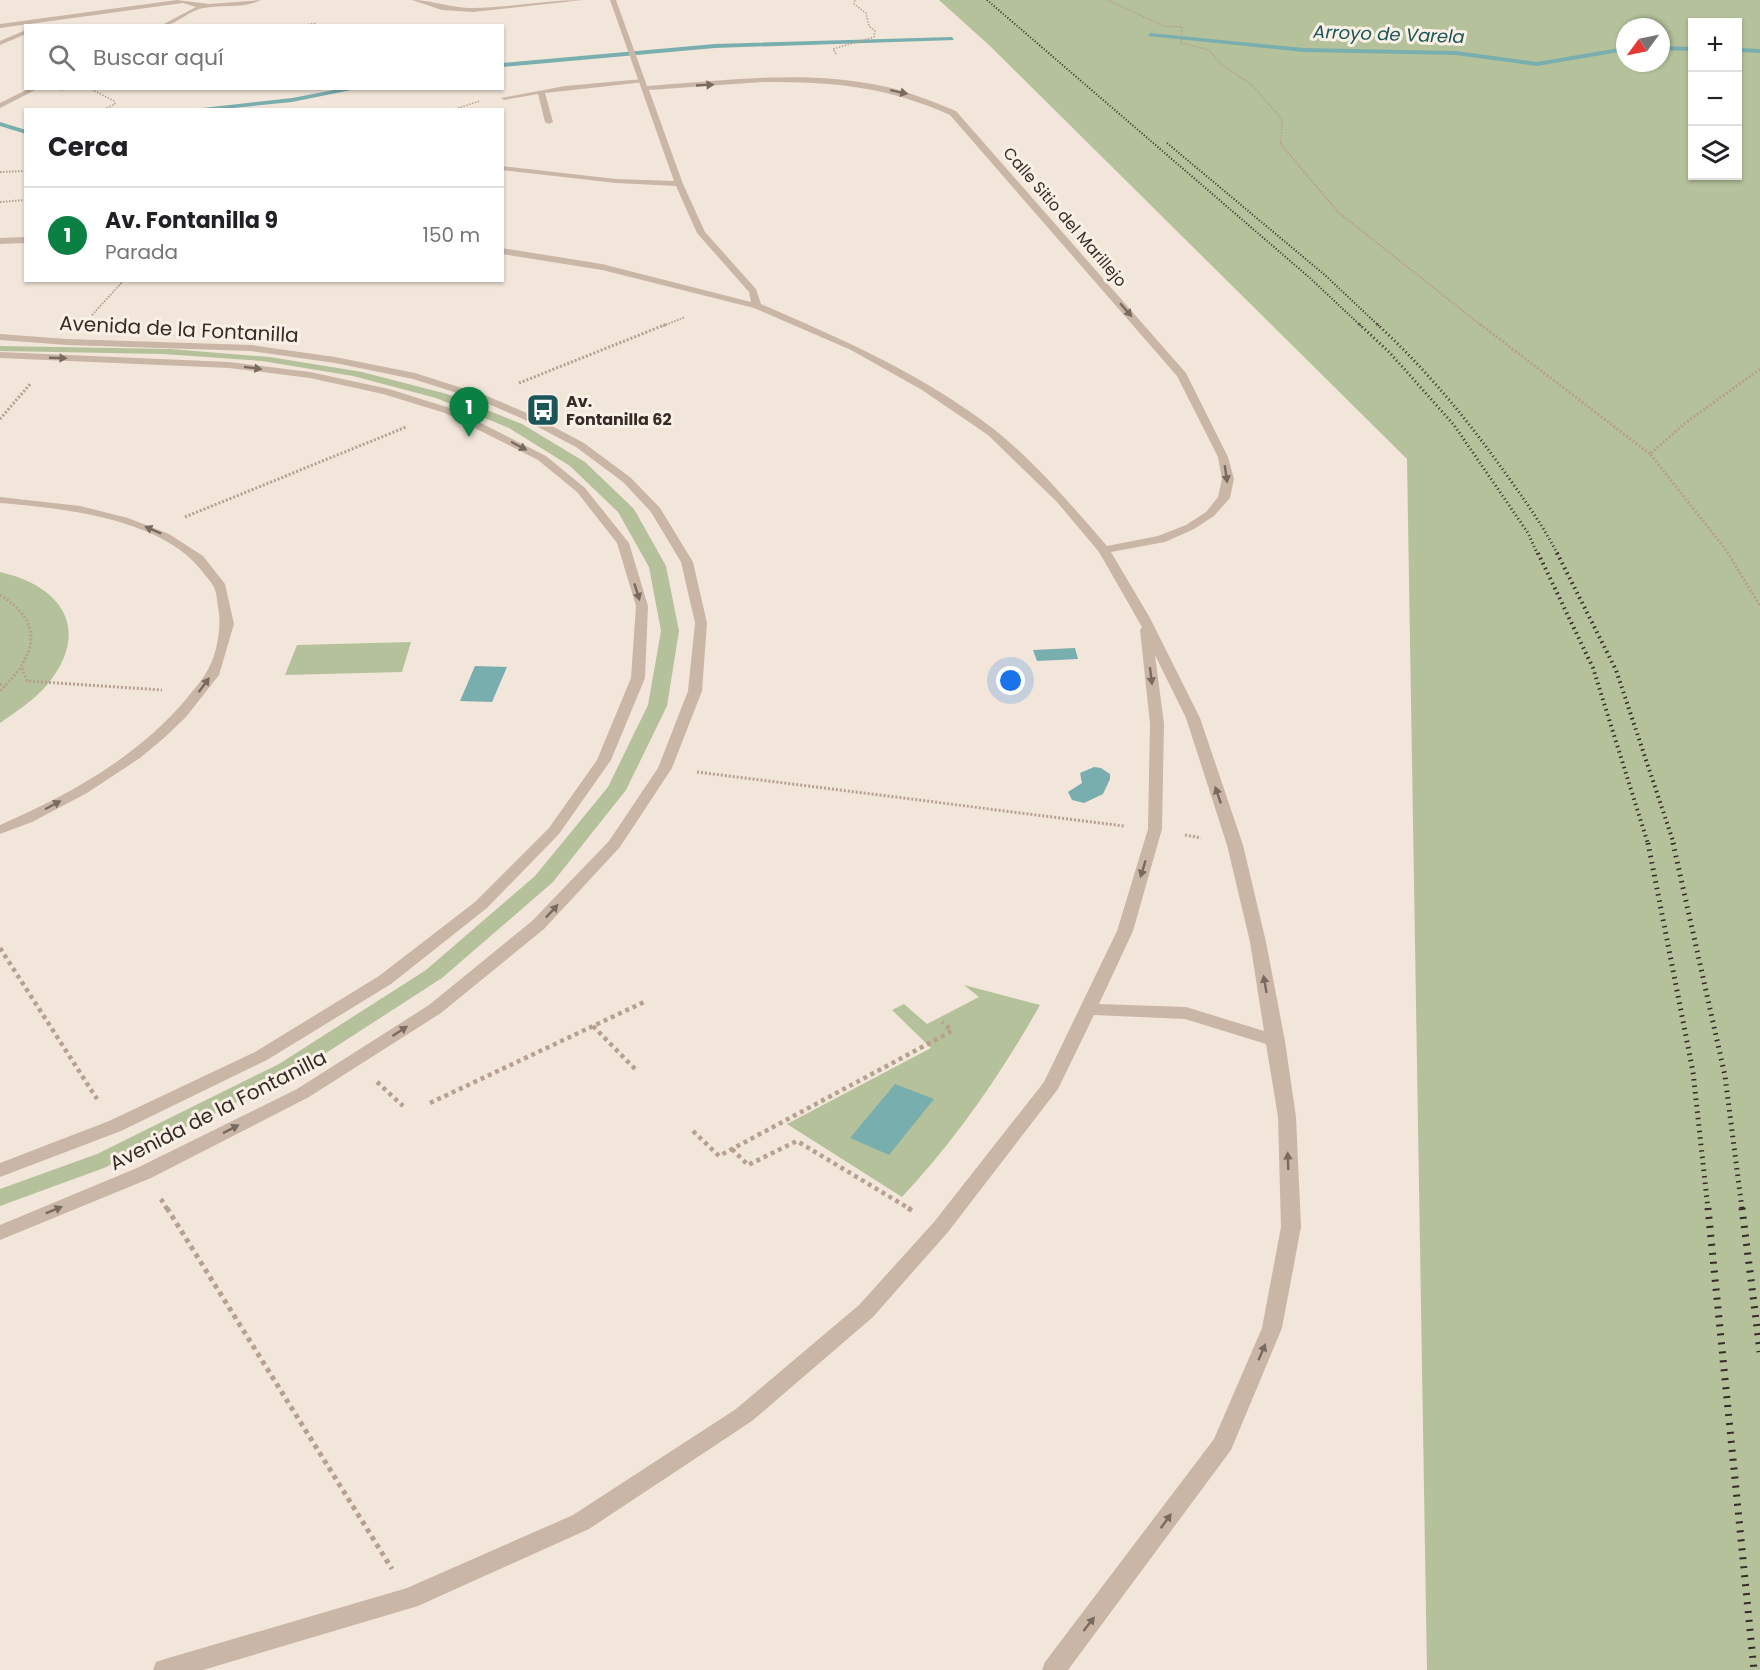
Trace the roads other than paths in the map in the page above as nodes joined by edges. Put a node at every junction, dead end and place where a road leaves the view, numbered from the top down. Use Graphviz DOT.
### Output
graph roads {
  1 [pos="258,0"];
  2 [pos="416,0"];
  3 [pos="580,0"];
  4 [pos="612,0"];
  5 [pos="182,1"];
  6 [pos="204,5"];
  7 [pos="41,23"];
  8 [pos="24,24"];
  9 [pos="167,24"];
  10 [pos="0,26"];
  11 [pos="24,33"];
  12 [pos="0,43"];
  13 [pos="644,82"];
  14 [pos="32,90"];
  15 [pos="541,92"];
  16 [pos="504,98"];
  17 [pos="0,106"];
  18 [pos="549,122"];
  19 [pos="504,168"];
  20 [pos="679,184"];
  21 [pos="24,240"];
  22 [pos="0,241"];
  23 [pos="504,251"];
  24 [pos="757,306"];
  25 [pos="0,337"];
  26 [pos="0,355"];
  27 [pos="0,500"];
  28 [pos="1104,550"];
  29 [pos="1144,618"];
  30 [pos="0,830"];
  31 [pos="1090,1009"];
  32 [pos="1276,1041"];
  33 [pos="0,1170"];
  34 [pos="0,1233"];
  35 [pos="165,1670"];
  36 [pos="1054,1670"];
  1 -- 6 [label="street"];
  2 -- 3 [label="street"];
  4 -- 13 [label="street"];
  5 -- 6 [label="street"];
  5 -- 7 [label="street"];
  6 -- 9 [label="street"];
  8 -- 10 [label="street"];
  11 -- 12 [label="street"];
  13 -- 15 [label="street, Calle Sitio del Marillejo"];
  13 -- 20 [label="street"];
  13 -- 28 [label="street, Calle Sitio del Marillejo, one-way"];
  14 -- 17 [label="street"];
  15 -- 16 [label="street, Calle Sitio del Marillejo"];
  15 -- 18 [label="street"];
  19 -- 20 [label="street"];
  20 -- 24 [label="street"];
  21 -- 22 [label="street"];
  23 -- 24 [label="street"];
  24 -- 28 [label="street"];
  34 -- 25 [label="street, Avenida de la Fontanilla, one-way"];
  26 -- 33 [label="street, Avenida de la Fontanilla, one-way"];
  30 -- 27 [label="street, one-way"];
  28 -- 29 [label="street"];
  29 -- 31 [label="street, one-way"];
  32 -- 29 [label="street, one-way"];
  31 -- 32 [label="street"];
  31 -- 35 [label="street"];
  36 -- 32 [label="street, one-way"];
}
